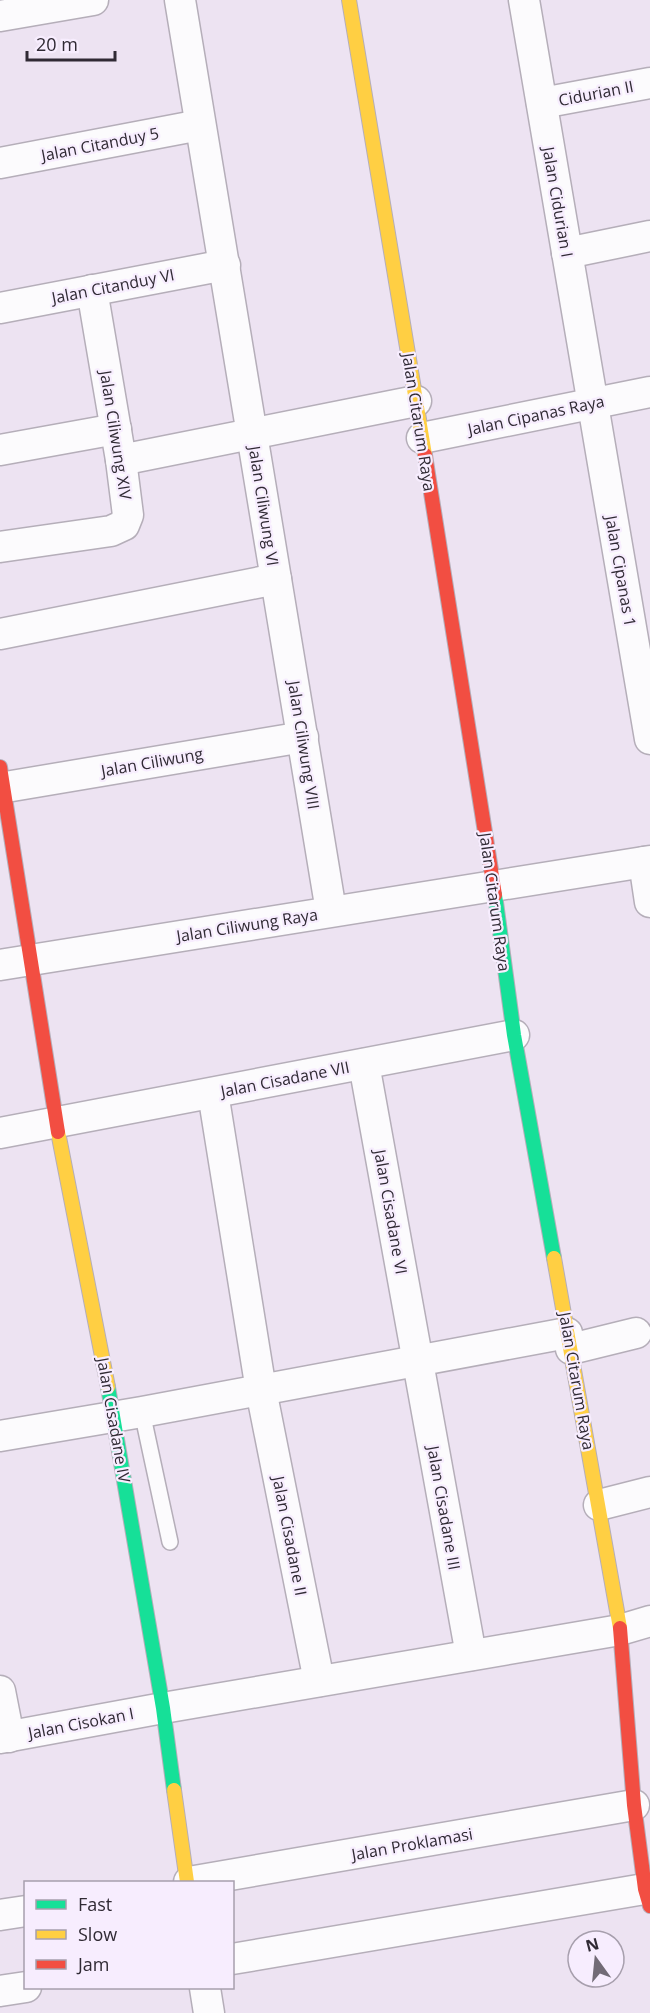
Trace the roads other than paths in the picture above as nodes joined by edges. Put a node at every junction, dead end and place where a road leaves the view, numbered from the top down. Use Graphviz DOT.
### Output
graph roads {
  1 [pos="93,0"];
  2 [pos="180,0"];
  3 [pos="349,0"];
  4 [pos="524,0"];
  5 [pos="0,16"];
  6 [pos="650,83"];
  7 [pos="542,103"];
  8 [pos="200,125"];
  9 [pos="0,163"];
  10 [pos="650,236"];
  11 [pos="567,253"];
  12 [pos="225,265"];
  13 [pos="92,290"];
  14 [pos="0,308"];
  15 [pos="650,392"];
  16 [pos="416,401"];
  17 [pos="593,403"];
  18 [pos="116,429"];
  19 [pos="252,434"];
  20 [pos="422,438"];
  21 [pos="0,450"];
  22 [pos="121,460"];
  23 [pos="0,547"];
  24 [pos="276,579"];
  25 [pos="0,634"];
  26 [pos="303,737"];
  27 [pos="650,739"];
  28 [pos="1,781"];
  29 [pos="647,861"];
  30 [pos="494,885"];
  31 [pos="650,902"];
  32 [pos="331,911"];
  33 [pos="31,960"];
  34 [pos="0,964"];
  35 [pos="514,1035"];
  36 [pos="364,1064"];
  37 [pos="213,1093"];
  38 [pos="56,1123"];
  39 [pos="0,1133"];
  40 [pos="636,1333"];
  41 [pos="569,1341"];
  42 [pos="417,1361"];
  43 [pos="261,1390"];
  44 [pos="128,1414"];
  45 [pos="0,1436"];
  46 [pos="650,1492"];
  47 [pos="599,1505"];
  48 [pos="170,1542"];
  49 [pos="650,1622"];
  50 [pos="620,1630"];
  51 [pos="471,1655"];
  52 [pos="319,1681"];
  53 [pos="0,1690"];
  54 [pos="163,1708"];
  55 [pos="5,1738"];
  56 [pos="634,1805"];
  57 [pos="188,1881"];
  58 [pos="194,1881"];
  59 [pos="648,1895"];
  60 [pos="24,1911"];
  61 [pos="0,1915"];
  62 [pos="234,1959"];
  63 [pos="24,1987"];
  64 [pos="205,1989"];
  65 [pos="0,1990"];
  66 [pos="209,2013"];
  1 -- 5 [label="street"];
  2 -- 8 [label="street, Jalan Ciliwung VI"];
  3 -- 16 [label="street, Jalan Citarum Raya"];
  4 -- 7 [label="street, Jalan Cidurian I"];
  6 -- 7 [label="street, Cidurian II"];
  7 -- 11 [label="street, Jalan Cidurian I"];
  8 -- 9 [label="street, Jalan Citanduy 5"];
  8 -- 12 [label="street, Jalan Ciliwung VI"];
  10 -- 11 [label="street"];
  11 -- 17 [label="street, Jalan Cidurian I"];
  12 -- 13 [label="street, Jalan Citanduy VI"];
  12 -- 19 [label="street, Jalan Ciliwung VI"];
  13 -- 14 [label="street, Jalan Citanduy VI"];
  13 -- 18 [label="street, Jalan Ciliwung XIV"];
  15 -- 17 [label="street, Jalan Cipanas Raya"];
  16 -- 19 [label="street"];
  16 -- 20 [label="street, Jalan Citarum Raya"];
  17 -- 20 [label="street, Jalan Cipanas Raya"];
  17 -- 27 [label="street, Jalan Cipanas 1"];
  18 -- 21 [label="street"];
  18 -- 22 [label="street, Jalan Ciliwung XIV"];
  19 -- 22 [label="street"];
  19 -- 24 [label="street, Jalan Ciliwung VI"];
  20 -- 30 [label="street, Jalan Citarum Raya"];
  22 -- 23 [label="street, Jalan Ciliwung XIV"];
  24 -- 25 [label="street"];
  24 -- 26 [label="street, Jalan Ciliwung VIII"];
  26 -- 28 [label="street, Jalan Ciliwung"];
  26 -- 32 [label="street, Jalan Ciliwung VIII"];
  28 -- 33 [label="street, Jalan Cisadane IV"];
  29 -- 30 [label="street, Jalan Ciliwung Raya"];
  29 -- 31 [label="street"];
  30 -- 32 [label="street, Jalan Ciliwung Raya"];
  30 -- 35 [label="street, Jalan Citarum Raya"];
  32 -- 33 [label="street, Jalan Ciliwung Raya"];
  33 -- 34 [label="street, Jalan Ciliwung Raya"];
  33 -- 38 [label="street, Jalan Cisadane IV"];
  35 -- 36 [label="street, Jalan Cisadane VII"];
  35 -- 41 [label="street, Jalan Citarum Raya"];
  36 -- 37 [label="street, Jalan Cisadane VII"];
  36 -- 42 [label="street, Jalan Cisadane VI"];
  37 -- 38 [label="street, Jalan Cisadane VII"];
  37 -- 43 [label="street, Jalan Cisadane II"];
  38 -- 39 [label="street, Jalan Cisadane VII"];
  38 -- 44 [label="street, Jalan Cisadane IV"];
  40 -- 41 [label="street"];
  41 -- 42 [label="street"];
  41 -- 47 [label="street, Jalan Citarum Raya"];
  42 -- 43 [label="street"];
  42 -- 51 [label="street, Jalan Cisadane III"];
  43 -- 44 [label="street"];
  43 -- 52 [label="street, Jalan Cisadane II"];
  44 -- 45 [label="street"];
  44 -- 48 [label="lane"];
  44 -- 54 [label="street, Jalan Cisadane IV"];
  46 -- 47 [label="street"];
  47 -- 50 [label="street, Jalan Citarum Raya"];
  49 -- 50 [label="street, Jalan Cisokan I"];
  50 -- 51 [label="street, Jalan Cisokan I"];
  50 -- 56 [label="street, Jalan Citarum Raya"];
  51 -- 52 [label="street, Jalan Cisokan I"];
  52 -- 54 [label="street, Jalan Cisokan I"];
  53 -- 55 [label="street"];
  54 -- 55 [label="street, Jalan Cisokan I"];
  54 -- 57 [label="street, Jalan Cisadane IV"];
  56 -- 58 [label="street, Jalan Proklamasi"];
  56 -- 59 [label="street, Jalan Citarum Raya"];
  59 -- 62 [label="street"];
  60 -- 61 [label="street"];
  63 -- 65 [label="street"];
  64 -- 66 [label="street"];
}
